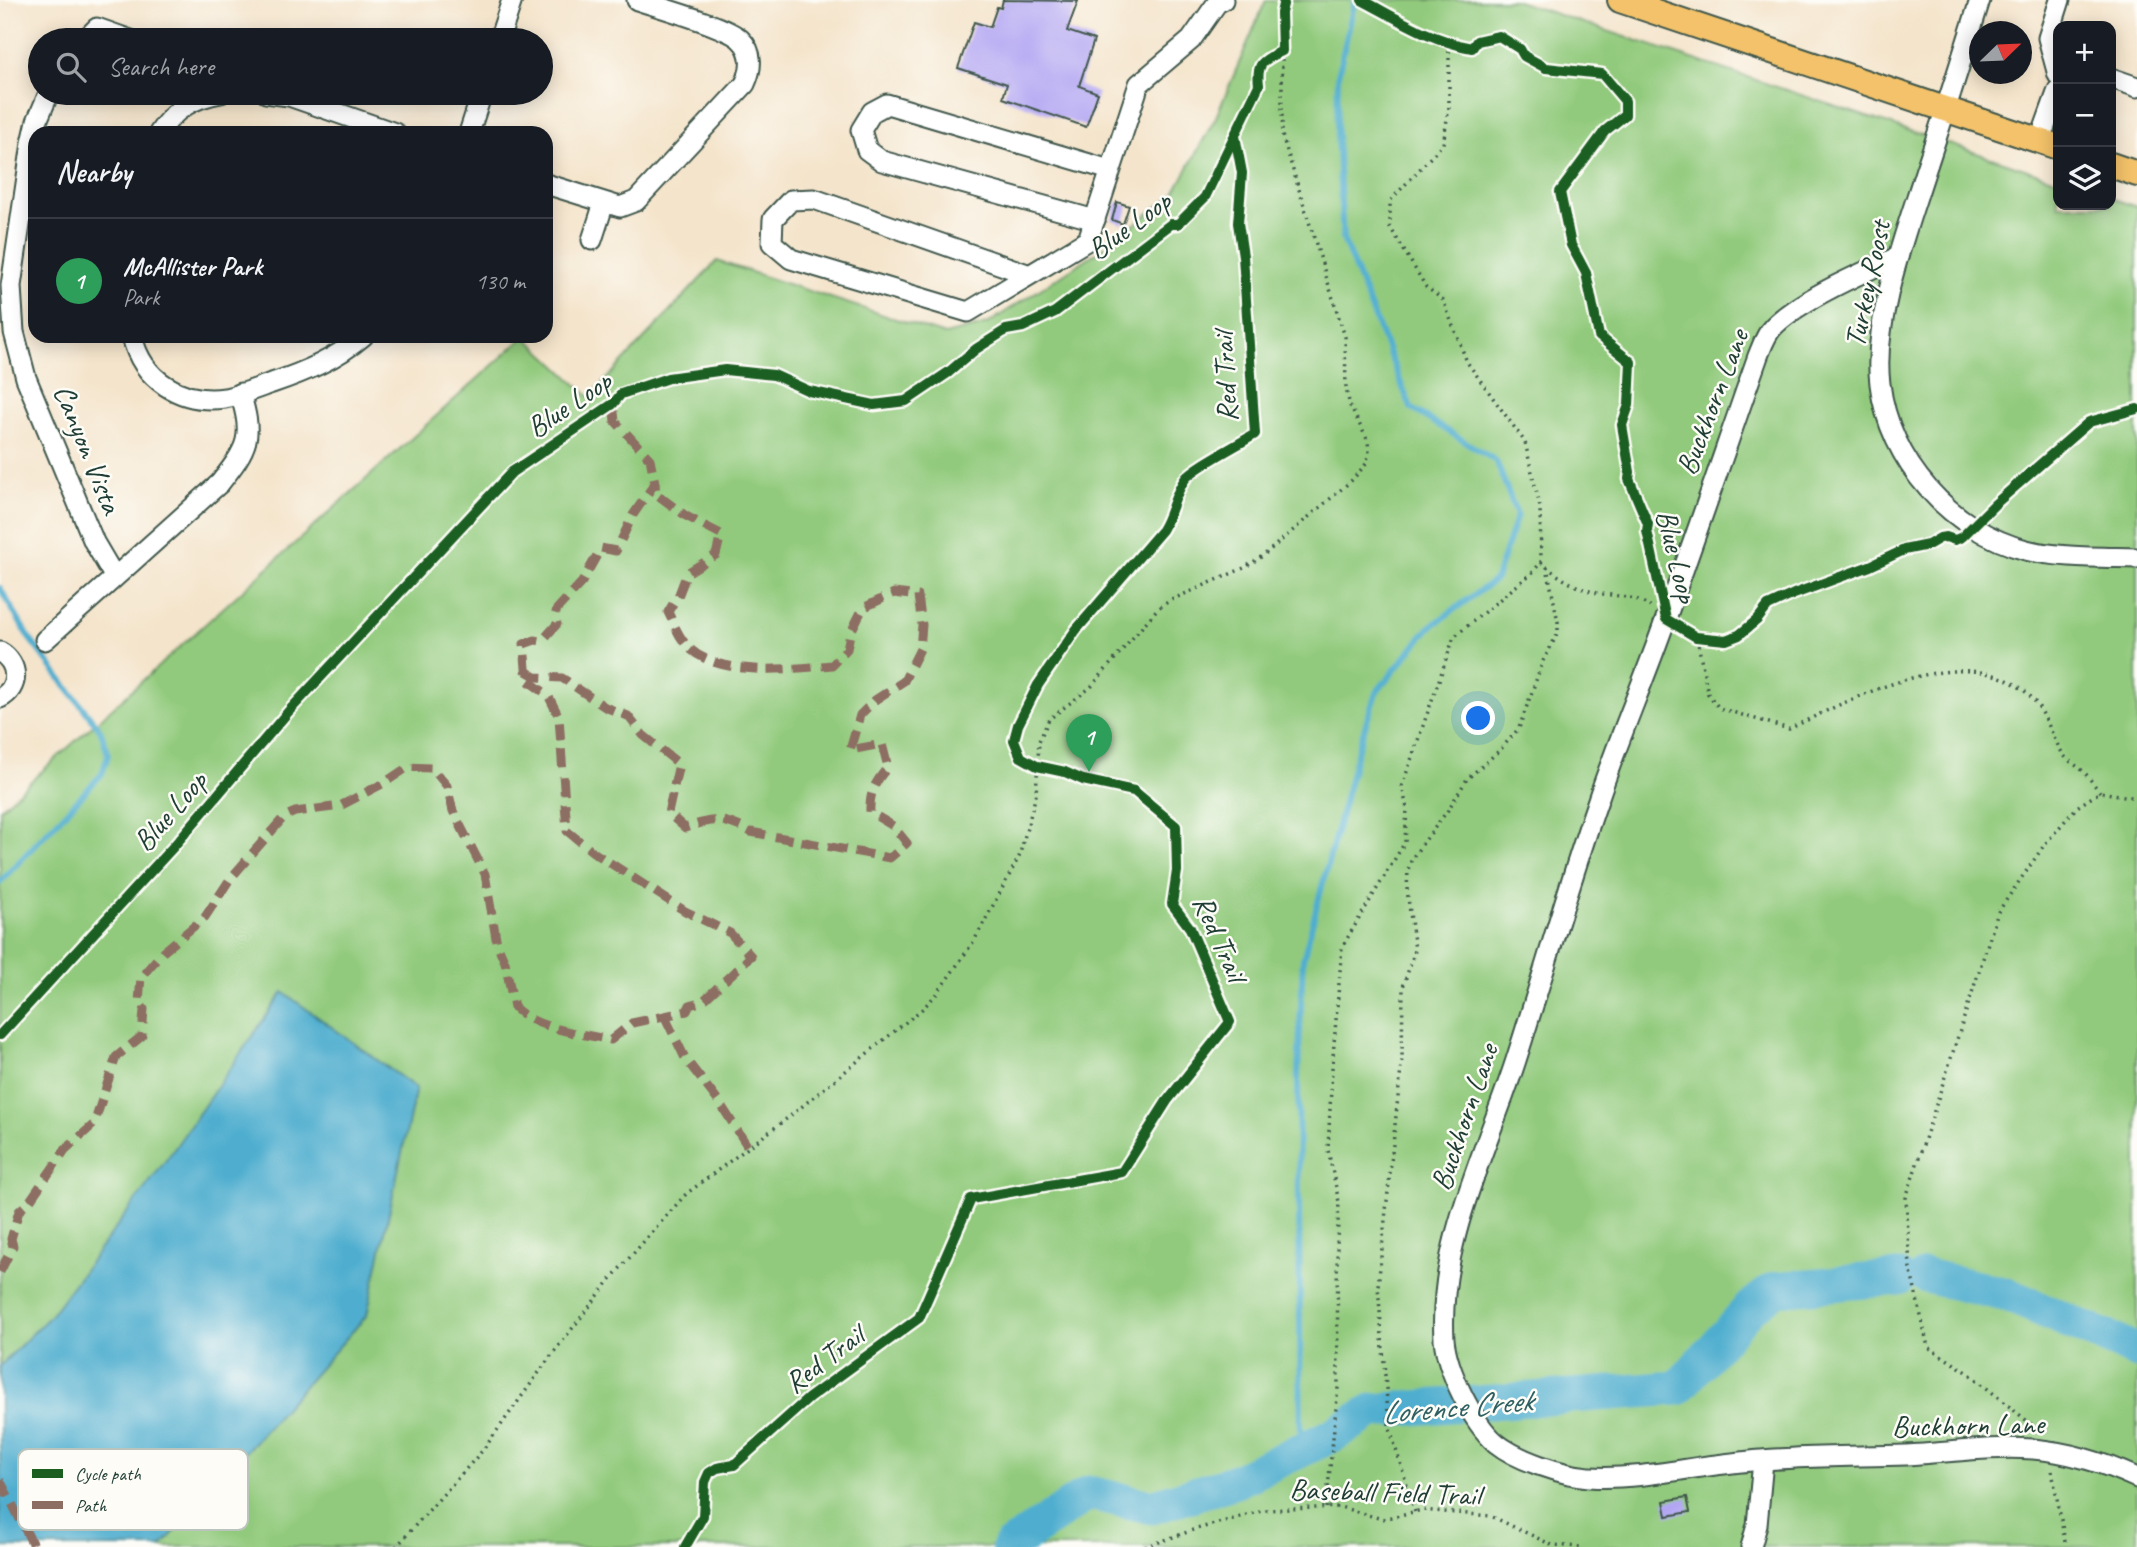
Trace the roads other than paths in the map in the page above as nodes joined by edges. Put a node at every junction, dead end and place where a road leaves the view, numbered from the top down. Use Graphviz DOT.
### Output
graph roads {
  1 [pos="512,0"];
  2 [pos="637,0"];
  3 [pos="1620,0"];
  4 [pos="1980,0"];
  5 [pos="2060,0"];
  6 [pos="1216,1"];
  7 [pos="2053,21"];
  8 [pos="2053,22"];
  9 [pos="503,28"];
  10 [pos="2053,56"];
  11 [pos="2116,80"];
  12 [pos="2137,87"];
  13 [pos="44,105"];
  14 [pos="184,105"];
  15 [pos="309,105"];
  16 [pos="478,105"];
  17 [pos="1947,108"];
  18 [pos="2053,120"];
  19 [pos="36,126"];
  20 [pos="164,126"];
  21 [pos="356,126"];
  22 [pos="471,126"];
  23 [pos="2049,144"];
  24 [pos="2116,167"];
  25 [pos="28,170"];
  26 [pos="1110,170"];
  27 [pos="2137,174"];
  28 [pos="553,186"];
  29 [pos="604,203"];
  30 [pos="1095,220"];
  31 [pos="593,240"];
  32 [pos="1898,257"];
  33 [pos="1030,275"];
  34 [pos="134,343"];
  35 [pos="354,343"];
  36 [pos="240,393"];
  37 [pos="2137,558"];
  38 [pos="114,576"];
  39 [pos="45,639"];
  40 [pos="0,652"];
  41 [pos="0,698"];
  42 [pos="1763,1461"];
  43 [pos="2137,1478"];
  44 [pos="1751,1547"];
  1 -- 9 [label="street"];
  2 -- 29 [label="street"];
  3 -- 17 [label="main road"];
  4 -- 17 [label="street, Turkey Roost"];
  5 -- 7 [label="street"];
  6 -- 26 [label="street"];
  8 -- 10 [label="street"];
  11 -- 12 [label="street"];
  13 -- 19 [label="street, Canyon Vista"];
  14 -- 20 [label="street"];
  15 -- 21 [label="street"];
  16 -- 22 [label="street"];
  17 -- 23 [label="main road"];
  17 -- 32 [label="street, Turkey Roost"];
  18 -- 23 [label="street"];
  24 -- 27 [label="main road"];
  25 -- 38 [label="street, Canyon Vista"];
  26 -- 30 [label="street"];
  26 -- 30 [label="street"];
  28 -- 29 [label="street"];
  29 -- 31 [label="street"];
  30 -- 33 [label="street"];
  32 -- 37 [label="street, Turkey Roost"];
  32 -- 42 [label="street, Buckhorn Lane"];
  33 -- 33 [label="street"];
  34 -- 36 [label="street"];
  35 -- 36 [label="street"];
  36 -- 38 [label="street"];
  38 -- 39 [label="street"];
  40 -- 41 [label="street"];
  42 -- 43 [label="street, Buckhorn Lane"];
  42 -- 44 [label="street"];
}
